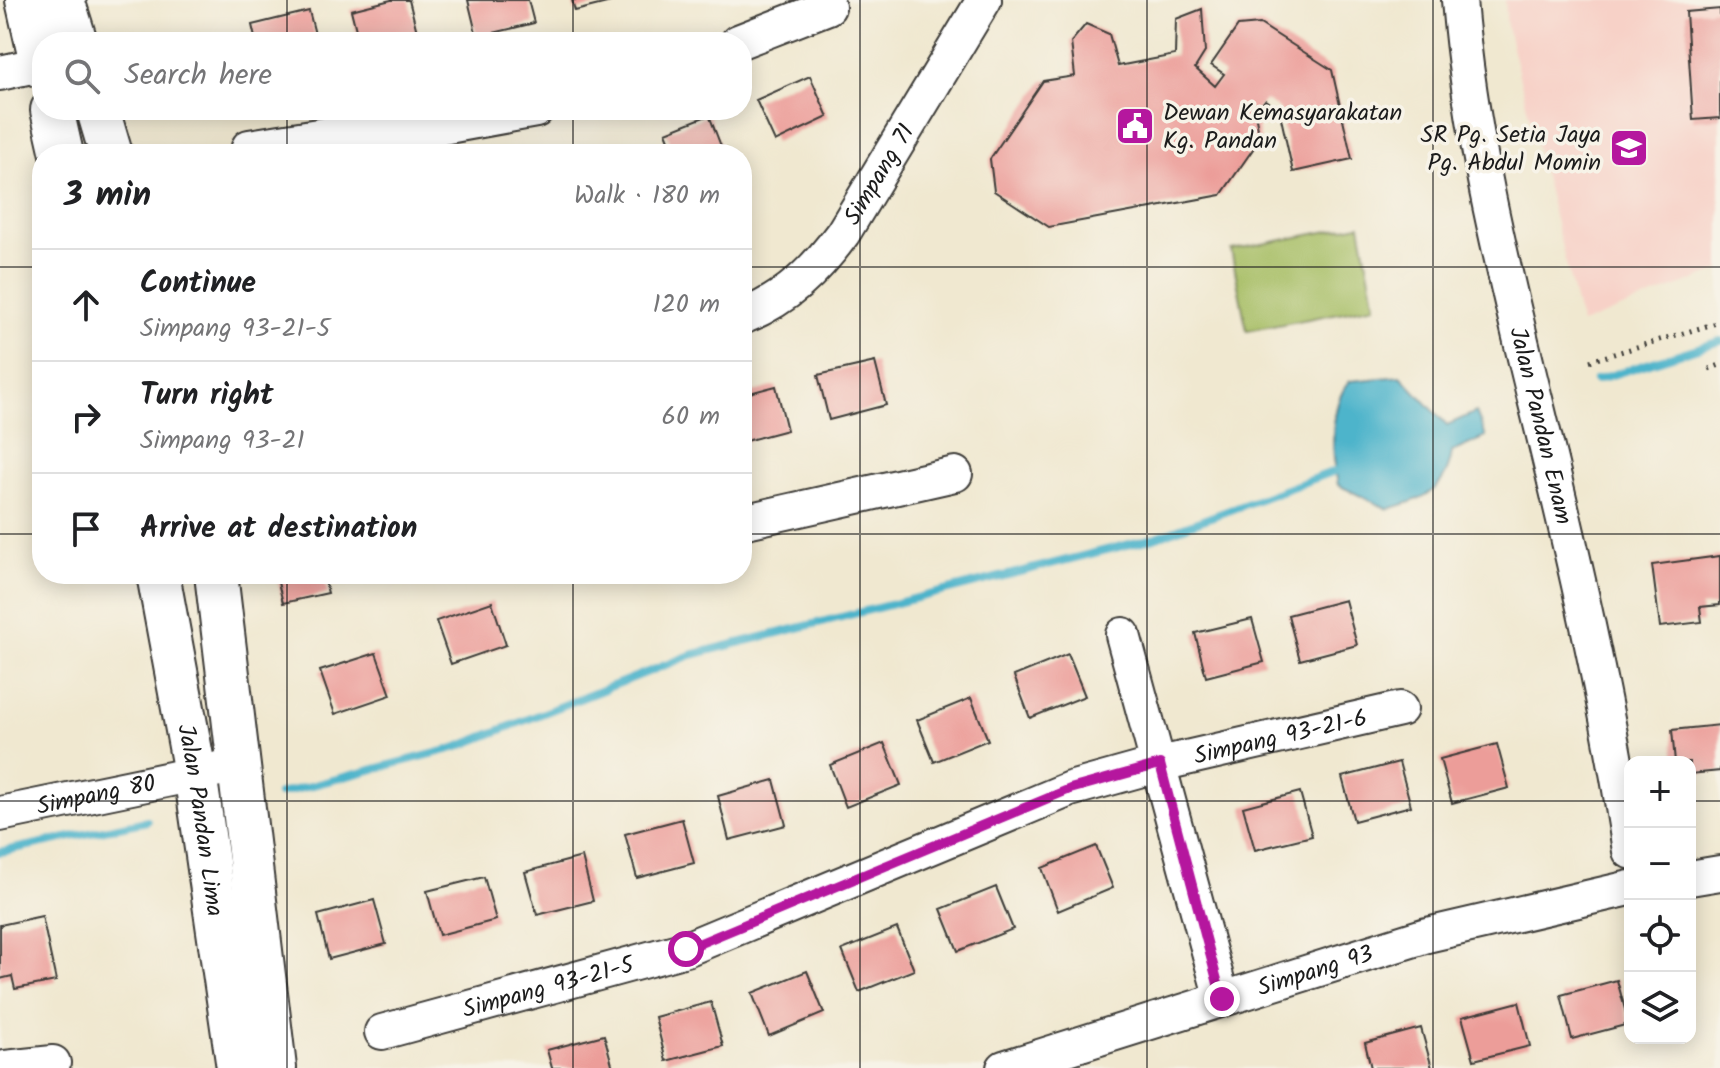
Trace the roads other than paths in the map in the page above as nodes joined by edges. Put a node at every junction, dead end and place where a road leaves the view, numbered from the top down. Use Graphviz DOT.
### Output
graph roads {
  1 [pos="27,0"];
  2 [pos="63,0"];
  3 [pos="984,0"];
  4 [pos="1459,0"];
  5 [pos="828,7"];
  6 [pos="34,32"];
  7 [pos="73,32"];
  8 [pos="752,37"];
  9 [pos="32,68"];
  10 [pos="0,73"];
  11 [pos="54,120"];
  12 [pos="101,120"];
  13 [pos="501,120"];
  14 [pos="423,142"];
  15 [pos="60,144"];
  16 [pos="108,144"];
  17 [pos="268,144"];
  18 [pos="752,312"];
  19 [pos="955,474"];
  20 [pos="752,520"];
  21 [pos="162,584"];
  22 [pos="217,584"];
  23 [pos="1123,635"];
  24 [pos="1400,709"];
  25 [pos="1160,764"];
  26 [pos="238,765"];
  27 [pos="195,773"];
  28 [pos="0,814"];
  29 [pos="1627,828"];
  30 [pos="1720,873"];
  31 [pos="1696,877"];
  32 [pos="1624,889"];
  33 [pos="1222,999"];
  34 [pos="382,1032"];
  35 [pos="53,1063"];
  36 [pos="5,1068"];
  37 [pos="238,1068"];
  38 [pos="275,1068"];
  39 [pos="1004,1068"];
  1 -- 6 [label="main road"];
  2 -- 7 [label="main road"];
  3 -- 18 [label="street, Simpang 71"];
  4 -- 29 [label="street, Jalan Pandan Enam"];
  5 -- 8 [label="street"];
  9 -- 10 [label="street"];
  11 -- 15 [label="main road"];
  12 -- 16 [label="main road"];
  13 -- 14 [label="street"];
  14 -- 17 [label="street"];
  19 -- 20 [label="street"];
  21 -- 27 [label="main road, Jalan Pandan Lima"];
  22 -- 26 [label="main road, Jalan Pandan Lima"];
  23 -- 25 [label="street"];
  24 -- 25 [label="street, Simpang 93-21-6"];
  25 -- 33 [label="street"];
  25 -- 34 [label="street, Simpang 93-21-5"];
  26 -- 27 [label="street, Simpang 80"];
  26 -- 38 [label="main road, Jalan Pandan Lima"];
  27 -- 28 [label="street, Simpang 80"];
  27 -- 37 [label="main road, Jalan Pandan Lima"];
  30 -- 31 [label="street"];
  32 -- 33 [label="street, Simpang 93"];
  33 -- 39 [label="street, Simpang 93"];
  35 -- 36 [label="street"];
}
